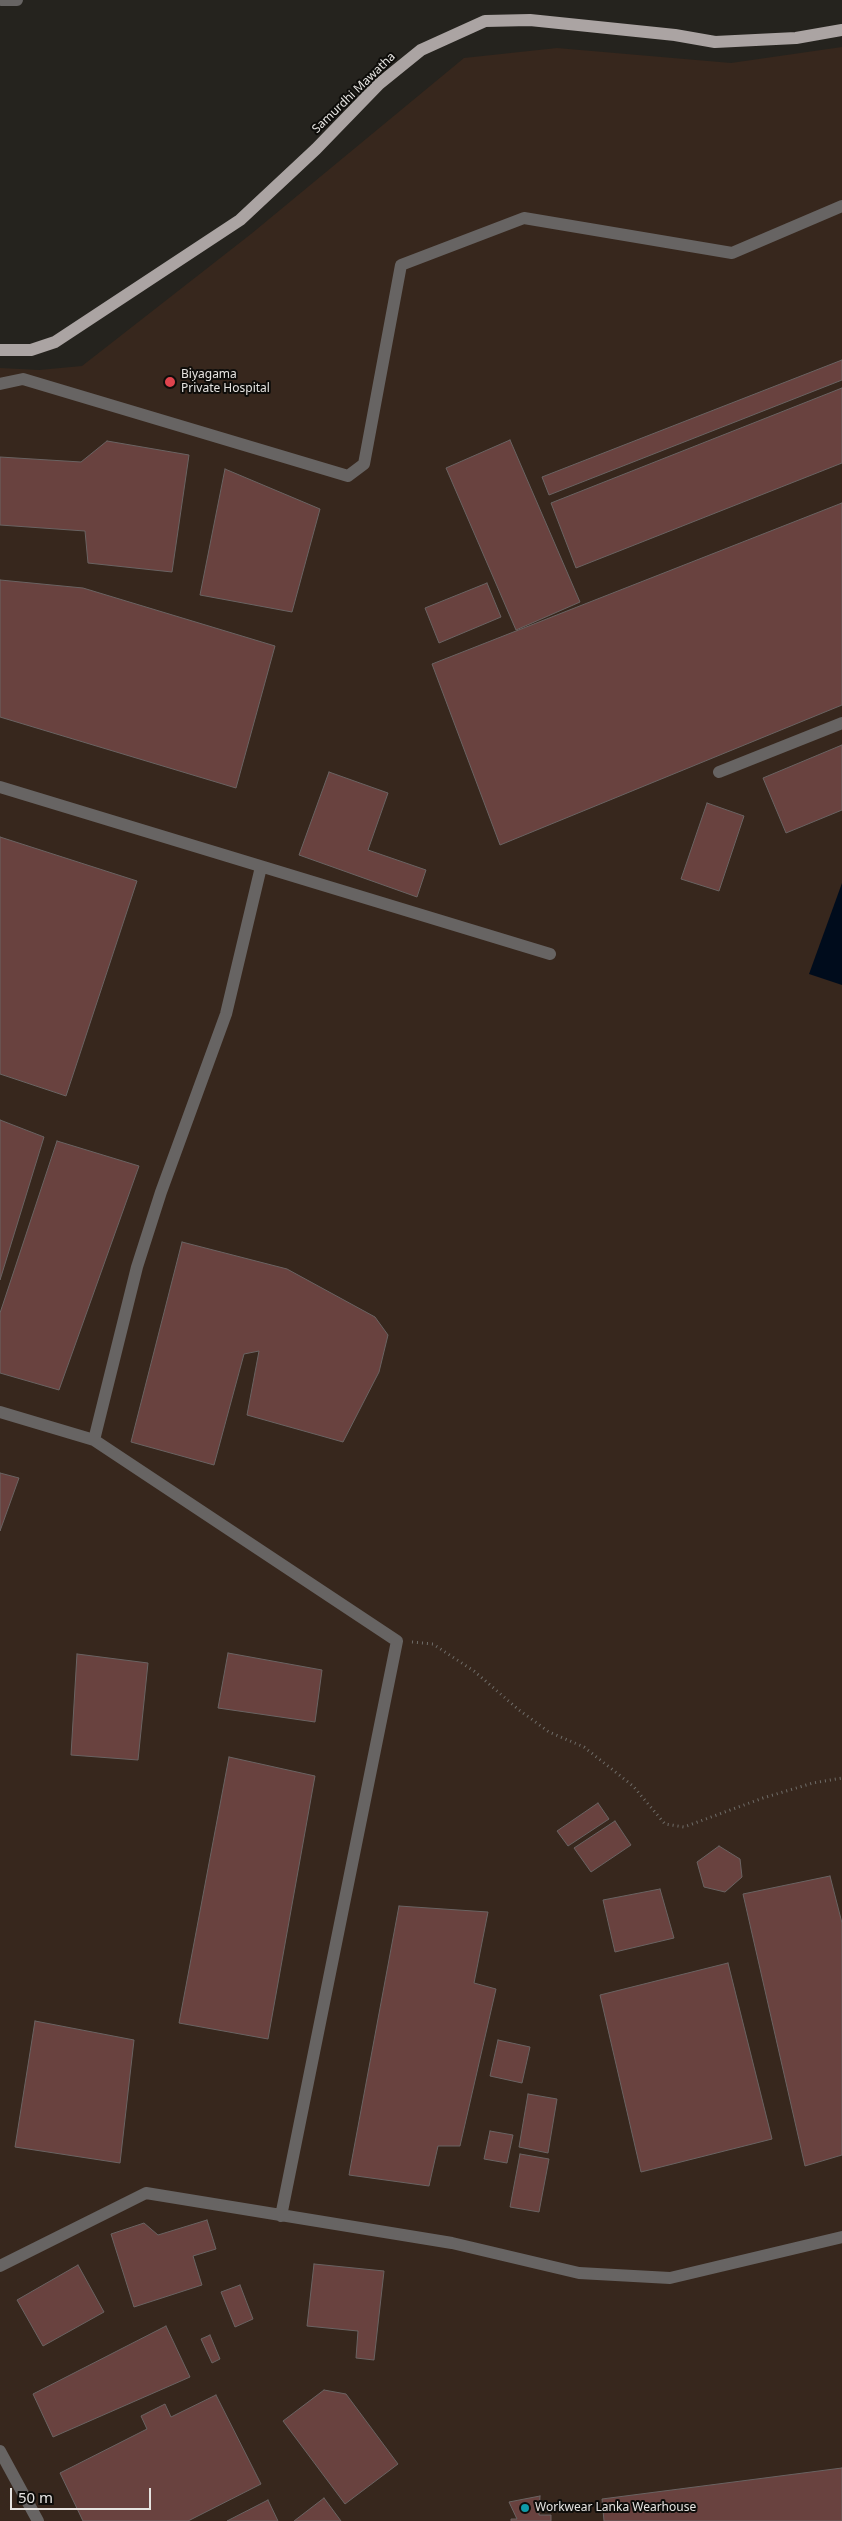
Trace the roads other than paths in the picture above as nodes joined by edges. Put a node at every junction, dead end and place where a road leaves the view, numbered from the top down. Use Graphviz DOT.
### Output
graph roads {
  1 [pos="2,0"];
  2 [pos="17,0"];
  3 [pos="842,30"];
  4 [pos="842,206"];
  5 [pos="0,350"];
  6 [pos="0,384"];
  7 [pos="842,723"];
  8 [pos="719,772"];
  9 [pos="0,788"];
  10 [pos="261,866"];
  11 [pos="550,954"];
  12 [pos="0,1412"];
  13 [pos="94,1440"];
  14 [pos="282,2216"];
  15 [pos="842,2237"];
  16 [pos="0,2266"];
  17 [pos="0,2450"];
  18 [pos="38,2521"];
  1 -- 2 [label="lane"];
  3 -- 5 [label="main road, Samurdhi Mawatha"];
  4 -- 6 [label="lane"];
  7 -- 8 [label="lane"];
  9 -- 10 [label="lane"];
  10 -- 11 [label="lane"];
  10 -- 13 [label="lane"];
  12 -- 13 [label="lane"];
  13 -- 14 [label="lane"];
  14 -- 15 [label="lane"];
  14 -- 16 [label="lane"];
  17 -- 18 [label="lane"];
}
